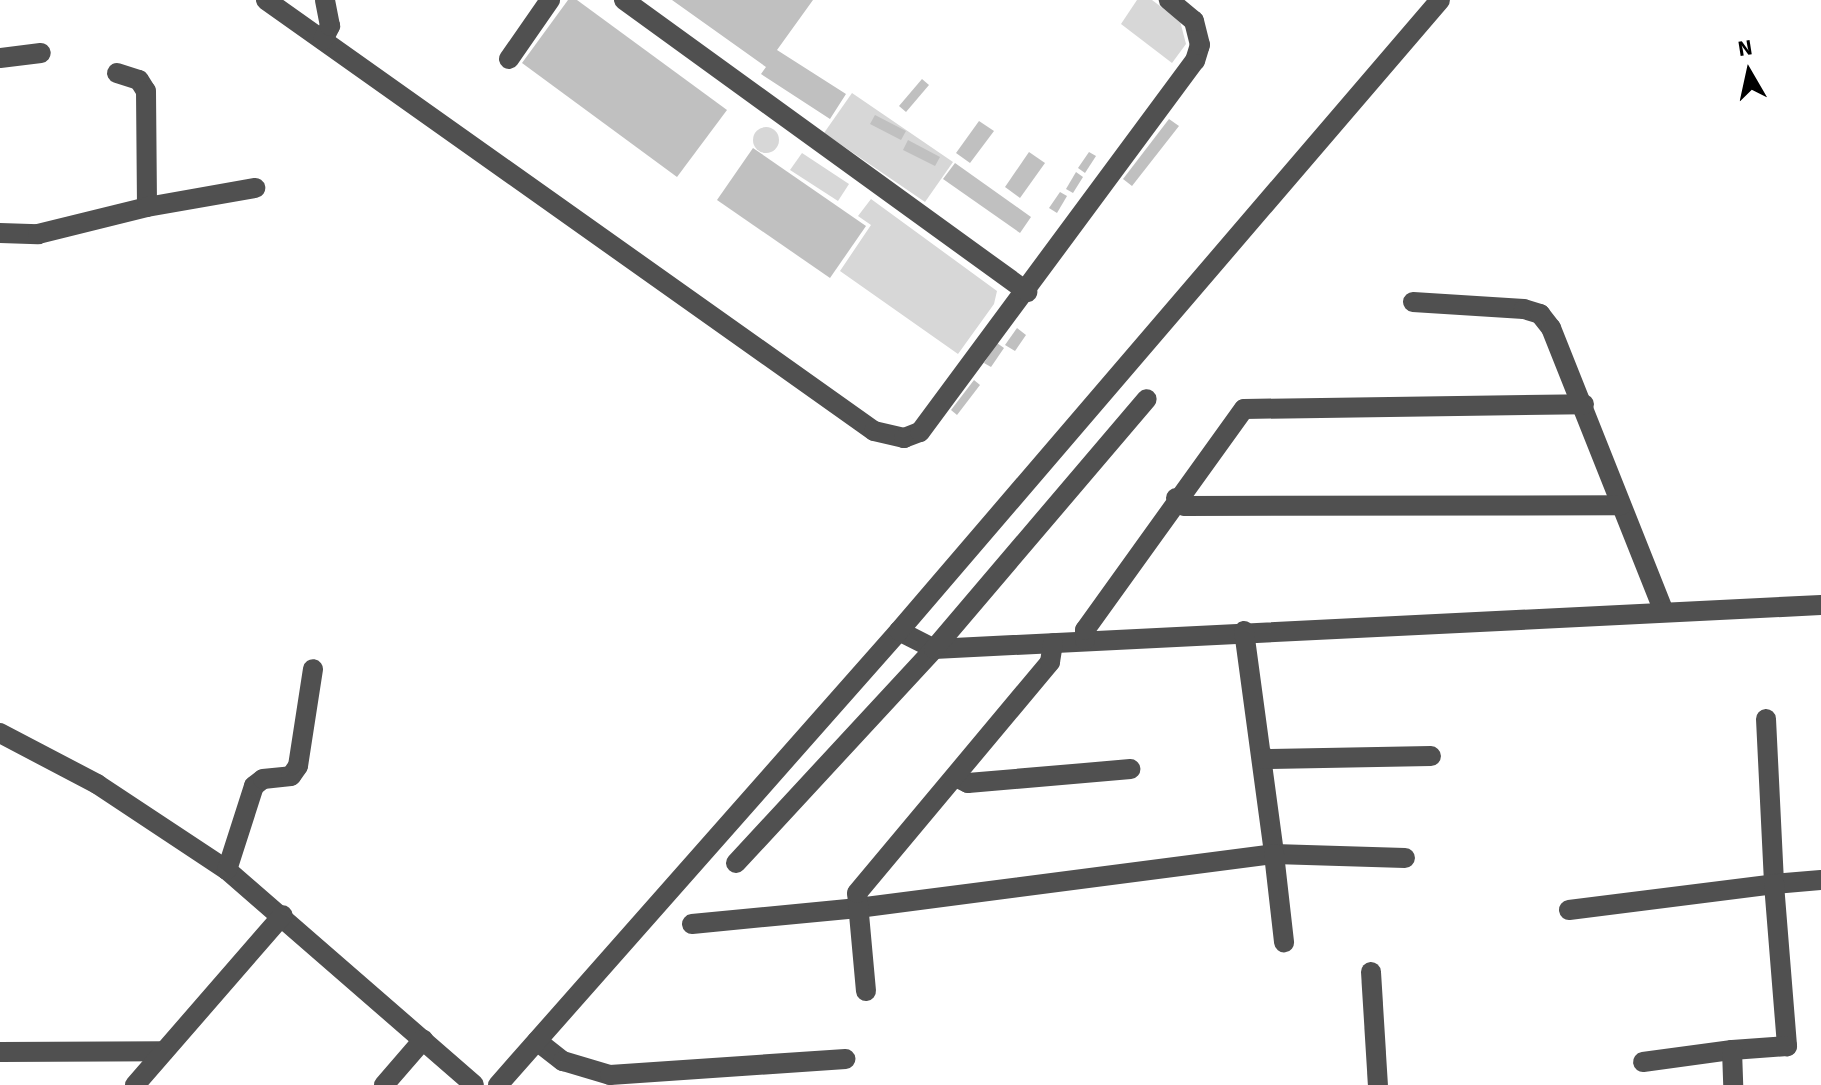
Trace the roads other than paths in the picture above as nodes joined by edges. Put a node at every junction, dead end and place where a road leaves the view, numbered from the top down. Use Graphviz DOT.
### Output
graph roads {
  1 [pos="266,0"];
  2 [pos="325,0"];
  3 [pos="550,0"];
  4 [pos="624,0"];
  5 [pos="1169,0"];
  6 [pos="1440,0"];
  7 [pos="323,40"];
  8 [pos="41,53"];
  9 [pos="0,58"];
  10 [pos="509,59"];
  11 [pos="117,73"];
  12 [pos="255,188"];
  13 [pos="147,207"];
  14 [pos="0,233"];
  15 [pos="1028,292"];
  16 [pos="1413,302"];
  17 [pos="1147,399"];
  18 [pos="1584,404"];
  19 [pos="1176,498"];
  20 [pos="1621,505"];
  21 [pos="1821,605"];
  22 [pos="1663,609"];
  23 [pos="899,631"];
  24 [pos="1244,631"];
  25 [pos="1085,640"];
  26 [pos="1053,643"];
  27 [pos="934,649"];
  28 [pos="313,669"];
  29 [pos="1766,719"];
  30 [pos="0,733"];
  31 [pos="1431,756"];
  32 [pos="1264,759"];
  33 [pos="1130,769"];
  34 [pos="956,777"];
  35 [pos="1274,854"];
  36 [pos="1405,858"];
  37 [pos="736,863"];
  38 [pos="227,870"];
  39 [pos="1821,880"];
  40 [pos="1774,884"];
  41 [pos="858,908"];
  42 [pos="1569,910"];
  43 [pos="283,915"];
  44 [pos="692,924"];
  45 [pos="1284,942"];
  46 [pos="1371,972"];
  47 [pos="866,991"];
  48 [pos="423,1040"];
  49 [pos="537,1041"];
  50 [pos="1732,1050"];
  51 [pos="164,1051"];
  52 [pos="0,1052"];
  53 [pos="845,1059"];
  54 [pos="1643,1062"];
  55 [pos="135,1085"];
  56 [pos="384,1085"];
  57 [pos="474,1085"];
  58 [pos="498,1085"];
  59 [pos="1378,1085"];
  60 [pos="1733,1085"];
  1 -- 7 [label="street"];
  2 -- 7 [label="street"];
  3 -- 10 [label="street"];
  4 -- 15 [label="street"];
  5 -- 15 [label="street"];
  6 -- 23 [label="street"];
  7 -- 15 [label="street"];
  8 -- 9 [label="street"];
  11 -- 13 [label="street"];
  12 -- 13 [label="street"];
  13 -- 14 [label="street"];
  16 -- 18 [label="street"];
  17 -- 27 [label="street"];
  18 -- 19 [label="street"];
  18 -- 20 [label="street"];
  19 -- 20 [label="street"];
  19 -- 25 [label="street"];
  20 -- 22 [label="street"];
  21 -- 22 [label="street"];
  22 -- 24 [label="street"];
  23 -- 27 [label="street"];
  23 -- 49 [label="street"];
  24 -- 25 [label="street"];
  24 -- 32 [label="street"];
  25 -- 26 [label="street"];
  26 -- 27 [label="street"];
  26 -- 34 [label="street"];
  27 -- 37 [label="street"];
  28 -- 38 [label="street"];
  29 -- 40 [label="street"];
  30 -- 38 [label="street"];
  31 -- 32 [label="street"];
  32 -- 35 [label="street"];
  33 -- 34 [label="street"];
  34 -- 41 [label="street"];
  35 -- 36 [label="street"];
  35 -- 41 [label="street"];
  35 -- 45 [label="street"];
  38 -- 43 [label="street"];
  39 -- 40 [label="street"];
  40 -- 42 [label="street"];
  40 -- 50 [label="street"];
  41 -- 44 [label="street"];
  41 -- 47 [label="street"];
  43 -- 48 [label="street"];
  43 -- 51 [label="street"];
  46 -- 59 [label="street"];
  48 -- 56 [label="street"];
  48 -- 57 [label="street"];
  49 -- 53 [label="street"];
  49 -- 58 [label="street"];
  50 -- 54 [label="street"];
  50 -- 60 [label="street"];
  51 -- 52 [label="street"];
  51 -- 55 [label="street"];
}
